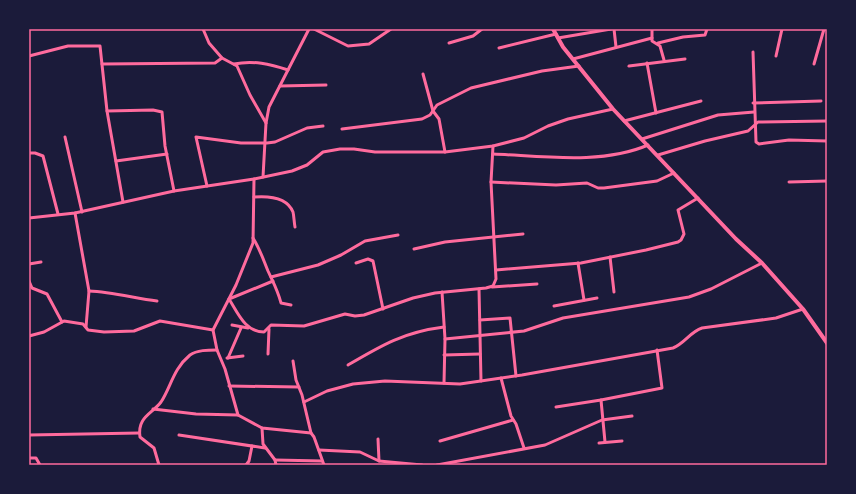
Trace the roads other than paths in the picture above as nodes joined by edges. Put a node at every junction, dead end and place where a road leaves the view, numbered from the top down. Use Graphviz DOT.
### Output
graph roads {
  1 [pos="204,29"];
  2 [pos="309,29"];
  3 [pos="314,29"];
  4 [pos="391,29"];
  5 [pos="482,29"];
  6 [pos="553,29"];
  7 [pos="612,29"];
  8 [pos="652,29"];
  9 [pos="707,29"];
  10 [pos="782,29"];
  11 [pos="824,29"];
  12 [pos="557,36"];
  13 [pos="652,38"];
  14 [pos="449,43"];
  15 [pos="658,44"];
  16 [pos="616,47"];
  17 [pos="499,48"];
  18 [pos="753,52"];
  19 [pos="29,56"];
  20 [pos="776,56"];
  21 [pos="222,58"];
  22 [pos="573,59"];
  23 [pos="685,59"];
  24 [pos="664,60"];
  25 [pos="647,63"];
  26 [pos="102,64"];
  27 [pos="234,64"];
  28 [pos="814,64"];
  29 [pos="579,66"];
  30 [pos="629,66"];
  31 [pos="288,70"];
  32 [pos="423,74"];
  33 [pos="326,85"];
  34 [pos="280,86"];
  35 [pos="701,101"];
  36 [pos="821,101"];
  37 [pos="754,103"];
  38 [pos="613,109"];
  39 [pos="107,111"];
  40 [pos="433,111"];
  41 [pos="754,112"];
  42 [pos="656,113"];
  43 [pos="624,121"];
  44 [pos="827,121"];
  45 [pos="266,123"];
  46 [pos="323,126"];
  47 [pos="754,126"];
  48 [pos="342,128"];
  49 [pos="65,137"];
  50 [pos="642,138"];
  51 [pos="827,141"];
  52 [pos="267,143"];
  53 [pos="648,145"];
  54 [pos="493,146"];
  55 [pos="445,152"];
  56 [pos="29,153"];
  57 [pos="167,154"];
  58 [pos="493,154"];
  59 [pos="658,155"];
  60 [pos="116,161"];
  61 [pos="675,173"];
  62 [pos="263,177"];
  63 [pos="254,179"];
  64 [pos="827,181"];
  65 [pos="492,182"];
  66 [pos="789,182"];
  67 [pos="207,186"];
  68 [pos="174,191"];
  69 [pos="254,197"];
  70 [pos="698,198"];
  71 [pos="122,202"];
  72 [pos="82,212"];
  73 [pos="75,213"];
  74 [pos="58,214"];
  75 [pos="29,218"];
  76 [pos="295,227"];
  77 [pos="523,234"];
  78 [pos="398,235"];
  79 [pos="253,238"];
  80 [pos="495,238"];
  81 [pos="414,249"];
  82 [pos="610,257"];
  83 [pos="41,262"];
  84 [pos="356,263"];
  85 [pos="578,263"];
  86 [pos="762,263"];
  87 [pos="29,264"];
  88 [pos="496,270"];
  89 [pos="271,277"];
  90 [pos="273,281"];
  91 [pos="29,282"];
  92 [pos="537,284"];
  93 [pos="490,288"];
  94 [pos="479,289"];
  95 [pos="89,291"];
  96 [pos="442,292"];
  97 [pos="614,292"];
  98 [pos="597,298"];
  99 [pos="229,299"];
  100 [pos="584,300"];
  101 [pos="157,301"];
  102 [pos="291,305"];
  103 [pos="554,306"];
  104 [pos="383,308"];
  105 [pos="803,309"];
  106 [pos="480,320"];
  107 [pos="62,322"];
  108 [pos="232,325"];
  109 [pos="86,327"];
  110 [pos="269,327"];
  111 [pos="444,327"];
  112 [pos="241,328"];
  113 [pos="248,328"];
  114 [pos="213,330"];
  115 [pos="512,332"];
  116 [pos="29,336"];
  117 [pos="480,336"];
  118 [pos="445,339"];
  119 [pos="827,343"];
  120 [pos="217,350"];
  121 [pos="657,350"];
  122 [pos="268,354"];
  123 [pos="480,354"];
  124 [pos="444,355"];
  125 [pos="243,356"];
  126 [pos="222,358"];
  127 [pos="228,358"];
  128 [pos="293,361"];
  129 [pos="348,365"];
  130 [pos="516,376"];
  131 [pos="501,378"];
  132 [pos="481,381"];
  133 [pos="444,383"];
  134 [pos="229,386"];
  135 [pos="299,387"];
  136 [pos="601,400"];
  137 [pos="304,402"];
  138 [pos="556,407"];
  139 [pos="153,409"];
  140 [pos="238,415"];
  141 [pos="632,416"];
  142 [pos="513,420"];
  143 [pos="602,420"];
  144 [pos="262,428"];
  145 [pos="140,433"];
  146 [pos="311,434"];
  147 [pos="29,435"];
  148 [pos="179,435"];
  149 [pos="378,439"];
  150 [pos="440,441"];
  151 [pos="622,441"];
  152 [pos="605,442"];
  153 [pos="599,443"];
  154 [pos="252,446"];
  155 [pos="265,448"];
  156 [pos="524,448"];
  157 [pos="318,450"];
  158 [pos="29,458"];
  159 [pos="275,460"];
  160 [pos="379,460"];
  161 [pos="323,463"];
  162 [pos="40,465"];
  163 [pos="159,465"];
  164 [pos="246,465"];
  165 [pos="276,465"];
  166 [pos="422,465"];
  167 [pos="437,465"];
  1 -- 21 [label="street"];
  2 -- 31 [label="street"];
  3 -- 4 [label="street"];
  5 -- 14 [label="street"];
  6 -- 12 [label="street"];
  7 -- 12 [label="street"];
  7 -- 16 [label="street"];
  8 -- 13 [label="street"];
  9 -- 15 [label="street"];
  10 -- 20 [label="street"];
  11 -- 28 [label="street"];
  12 -- 17 [label="street"];
  12 -- 22 [label="street"];
  13 -- 15 [label="street"];
  13 -- 16 [label="street"];
  15 -- 24 [label="street"];
  16 -- 22 [label="street"];
  18 -- 37 [label="street"];
  19 -- 26 [label="street"];
  21 -- 26 [label="street"];
  21 -- 27 [label="street"];
  22 -- 29 [label="street"];
  23 -- 24 [label="street"];
  24 -- 25 [label="street"];
  25 -- 30 [label="street"];
  25 -- 42 [label="street"];
  26 -- 39 [label="street"];
  27 -- 31 [label="street"];
  27 -- 45 [label="street"];
  29 -- 38 [label="street"];
  29 -- 40 [label="street"];
  31 -- 34 [label="street"];
  32 -- 40 [label="street"];
  33 -- 34 [label="street"];
  34 -- 45 [label="street"];
  35 -- 42 [label="street"];
  36 -- 37 [label="street"];
  37 -- 41 [label="street"];
  38 -- 43 [label="street"];
  38 -- 54 [label="street"];
  39 -- 57 [label="street"];
  39 -- 60 [label="street"];
  40 -- 48 [label="street"];
  40 -- 55 [label="street"];
  41 -- 47 [label="street"];
  41 -- 50 [label="street"];
  42 -- 43 [label="street"];
  43 -- 50 [label="street"];
  44 -- 47 [label="street"];
  45 -- 52 [label="street"];
  46 -- 52 [label="street"];
  47 -- 51 [label="street"];
  47 -- 59 [label="street"];
  49 -- 72 [label="street"];
  50 -- 53 [label="street"];
  52 -- 62 [label="street"];
  52 -- 67 [label="street"];
  53 -- 58 [label="street"];
  53 -- 59 [label="street"];
  54 -- 55 [label="street"];
  54 -- 58 [label="street"];
  55 -- 62 [label="street"];
  56 -- 74 [label="street"];
  57 -- 60 [label="street"];
  57 -- 68 [label="street"];
  58 -- 65 [label="street"];
  59 -- 61 [label="street"];
  60 -- 71 [label="street"];
  61 -- 65 [label="street"];
  61 -- 70 [label="street"];
  62 -- 63 [label="street"];
  63 -- 67 [label="street"];
  63 -- 69 [label="street"];
  64 -- 66 [label="street"];
  65 -- 80 [label="street"];
  67 -- 68 [label="street"];
  68 -- 71 [label="street"];
  69 -- 76 [label="street"];
  69 -- 79 [label="street"];
  70 -- 82 [label="street"];
  70 -- 86 [label="street"];
  71 -- 72 [label="street"];
  72 -- 73 [label="street"];
  73 -- 74 [label="street"];
  73 -- 95 [label="street"];
  74 -- 75 [label="street"];
  77 -- 80 [label="street"];
  78 -- 89 [label="street"];
  79 -- 89 [label="street"];
  79 -- 99 [label="street"];
  80 -- 81 [label="street"];
  80 -- 88 [label="street"];
  82 -- 85 [label="street"];
  82 -- 97 [label="street"];
  83 -- 87 [label="street"];
  84 -- 104 [label="street"];
  85 -- 88 [label="street"];
  85 -- 100 [label="street"];
  86 -- 105 [label="street"];
  86 -- 115 [label="street"];
  88 -- 93 [label="street"];
  89 -- 90 [label="street"];
  90 -- 99 [label="street"];
  90 -- 102 [label="street"];
  91 -- 107 [label="street"];
  92 -- 93 [label="street"];
  93 -- 94 [label="street"];
  94 -- 96 [label="street"];
  94 -- 106 [label="street"];
  95 -- 101 [label="street"];
  95 -- 109 [label="street"];
  96 -- 104 [label="street"];
  96 -- 111 [label="street"];
  98 -- 100 [label="street"];
  99 -- 113 [label="street"];
  99 -- 114 [label="street"];
  100 -- 103 [label="street"];
  104 -- 110 [label="street"];
  105 -- 119 [label="street"];
  105 -- 121 [label="street"];
  106 -- 115 [label="street"];
  106 -- 117 [label="street"];
  107 -- 109 [label="street"];
  107 -- 116 [label="street"];
  108 -- 112 [label="street"];
  109 -- 114 [label="street"];
  110 -- 113 [label="street"];
  110 -- 122 [label="street"];
  111 -- 118 [label="street"];
  111 -- 129 [label="street"];
  112 -- 113 [label="street"];
  112 -- 127 [label="street"];
  114 -- 120 [label="street"];
  115 -- 117 [label="street"];
  115 -- 130 [label="street"];
  117 -- 118 [label="street"];
  117 -- 123 [label="street"];
  118 -- 124 [label="street"];
  120 -- 126 [label="street"];
  120 -- 139 [label="street"];
  121 -- 130 [label="street"];
  121 -- 136 [label="street"];
  123 -- 124 [label="street"];
  123 -- 132 [label="street"];
  124 -- 133 [label="street"];
  125 -- 127 [label="street"];
  126 -- 127 [label="street"];
  126 -- 134 [label="street"];
  128 -- 135 [label="street"];
  130 -- 131 [label="street"];
  131 -- 132 [label="street"];
  131 -- 142 [label="street"];
  132 -- 133 [label="street"];
  133 -- 137 [label="street"];
  134 -- 135 [label="street"];
  134 -- 140 [label="street"];
  135 -- 137 [label="street"];
  136 -- 138 [label="street"];
  136 -- 143 [label="street"];
  137 -- 146 [label="street"];
  139 -- 140 [label="street"];
  139 -- 145 [label="street"];
  140 -- 144 [label="street"];
  141 -- 143 [label="street"];
  142 -- 150 [label="street"];
  142 -- 156 [label="street"];
  143 -- 152 [label="street"];
  143 -- 156 [label="street"];
  144 -- 146 [label="street"];
  144 -- 155 [label="street"];
  145 -- 147 [label="street"];
  145 -- 163 [label="street"];
  146 -- 157 [label="street"];
  148 -- 154 [label="street"];
  149 -- 160 [label="street"];
  151 -- 152 [label="street"];
  152 -- 153 [label="street"];
  154 -- 155 [label="street"];
  154 -- 164 [label="street"];
  155 -- 159 [label="street"];
  156 -- 167 [label="street"];
  157 -- 160 [label="street"];
  157 -- 161 [label="street"];
  158 -- 162 [label="street"];
  159 -- 161 [label="street"];
  159 -- 165 [label="street"];
  160 -- 166 [label="street"];
}
